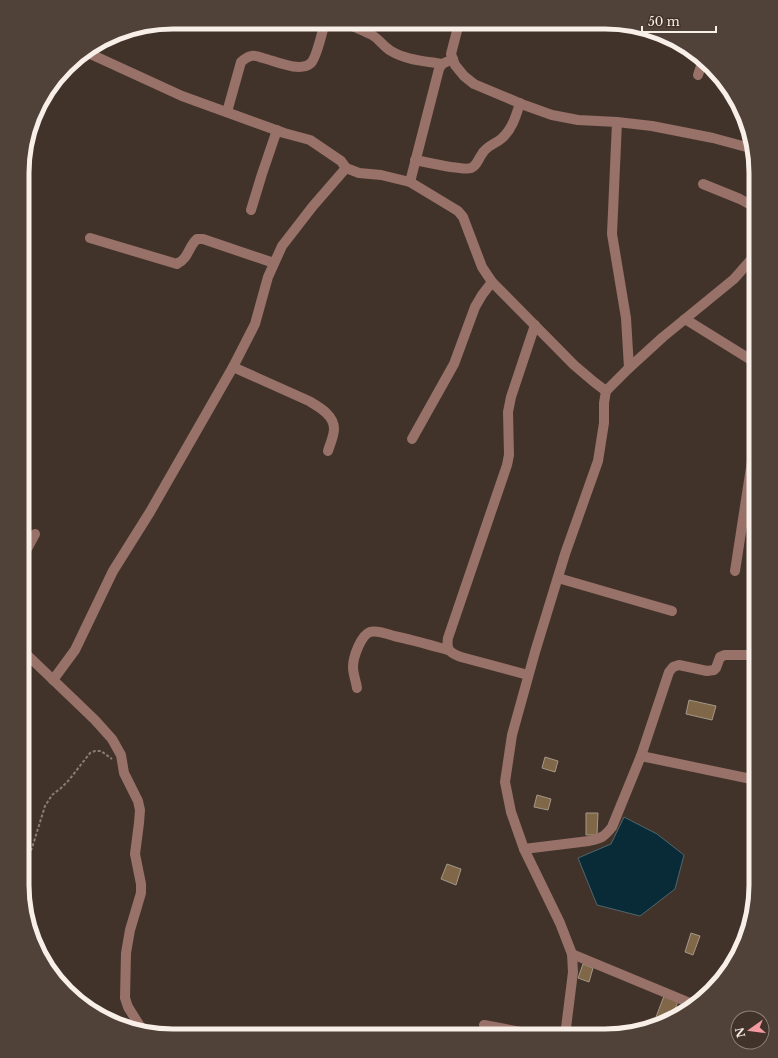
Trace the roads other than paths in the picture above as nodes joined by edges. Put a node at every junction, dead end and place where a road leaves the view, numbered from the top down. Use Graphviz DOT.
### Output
graph roads {
  1 [pos="323,29"];
  2 [pos="359,29"];
  3 [pos="457,29"];
  4 [pos="91,54"];
  5 [pos="453,59"];
  6 [pos="442,64"];
  7 [pos="701,66"];
  8 [pos="698,75"];
  9 [pos="520,103"];
  10 [pos="227,112"];
  11 [pos="618,122"];
  12 [pos="277,130"];
  13 [pos="746,147"];
  14 [pos="416,160"];
  15 [pos="346,168"];
  16 [pos="410,182"];
  17 [pos="703,184"];
  18 [pos="749,204"];
  19 [pos="251,210"];
  20 [pos="90,238"];
  21 [pos="749,262"];
  22 [pos="274,264"];
  23 [pos="492,282"];
  24 [pos="685,319"];
  25 [pos="535,325"];
  26 [pos="749,359"];
  27 [pos="233,367"];
  28 [pos="629,368"];
  29 [pos="606,391"];
  30 [pos="412,439"];
  31 [pos="328,451"];
  32 [pos="749,480"];
  33 [pos="35,534"];
  34 [pos="29,545"];
  35 [pos="735,571"];
  36 [pos="558,578"];
  37 [pos="672,611"];
  38 [pos="448,650"];
  39 [pos="749,655"];
  40 [pos="29,657"];
  41 [pos="528,675"];
  42 [pos="53,680"];
  43 [pos="357,688"];
  44 [pos="641,756"];
  45 [pos="749,779"];
  46 [pos="524,849"];
  47 [pos="572,954"];
  48 [pos="689,1002"];
  49 [pos="139,1025"];
  50 [pos="484,1025"];
  51 [pos="505,1029"];
  52 [pos="566,1029"];
  1 -- 10 [label="street"];
  2 -- 6 [label="street"];
  3 -- 5 [label="street"];
  4 -- 10 [label="street"];
  5 -- 6 [label="street"];
  5 -- 9 [label="street"];
  6 -- 14 [label="street"];
  7 -- 8 [label="street"];
  9 -- 11 [label="street"];
  9 -- 14 [label="street"];
  10 -- 12 [label="street"];
  11 -- 13 [label="street"];
  11 -- 28 [label="street"];
  12 -- 15 [label="street"];
  12 -- 19 [label="street"];
  14 -- 16 [label="street"];
  15 -- 16 [label="street"];
  15 -- 22 [label="street"];
  16 -- 23 [label="street"];
  17 -- 18 [label="street"];
  20 -- 22 [label="street"];
  21 -- 24 [label="street"];
  22 -- 27 [label="street"];
  23 -- 25 [label="street"];
  23 -- 30 [label="street"];
  24 -- 26 [label="street"];
  24 -- 28 [label="street"];
  25 -- 29 [label="street"];
  25 -- 38 [label="street"];
  27 -- 31 [label="street"];
  27 -- 42 [label="street"];
  28 -- 29 [label="street"];
  29 -- 36 [label="street"];
  32 -- 35 [label="street"];
  33 -- 34 [label="street"];
  36 -- 37 [label="street"];
  36 -- 41 [label="street"];
  38 -- 41 [label="street"];
  38 -- 43 [label="street"];
  39 -- 44 [label="street"];
  40 -- 42 [label="street"];
  41 -- 46 [label="street"];
  42 -- 49 [label="street"];
  44 -- 45 [label="street"];
  44 -- 46 [label="street"];
  46 -- 47 [label="street"];
  47 -- 48 [label="street"];
  47 -- 52 [label="street"];
  50 -- 51 [label="street"];
}
